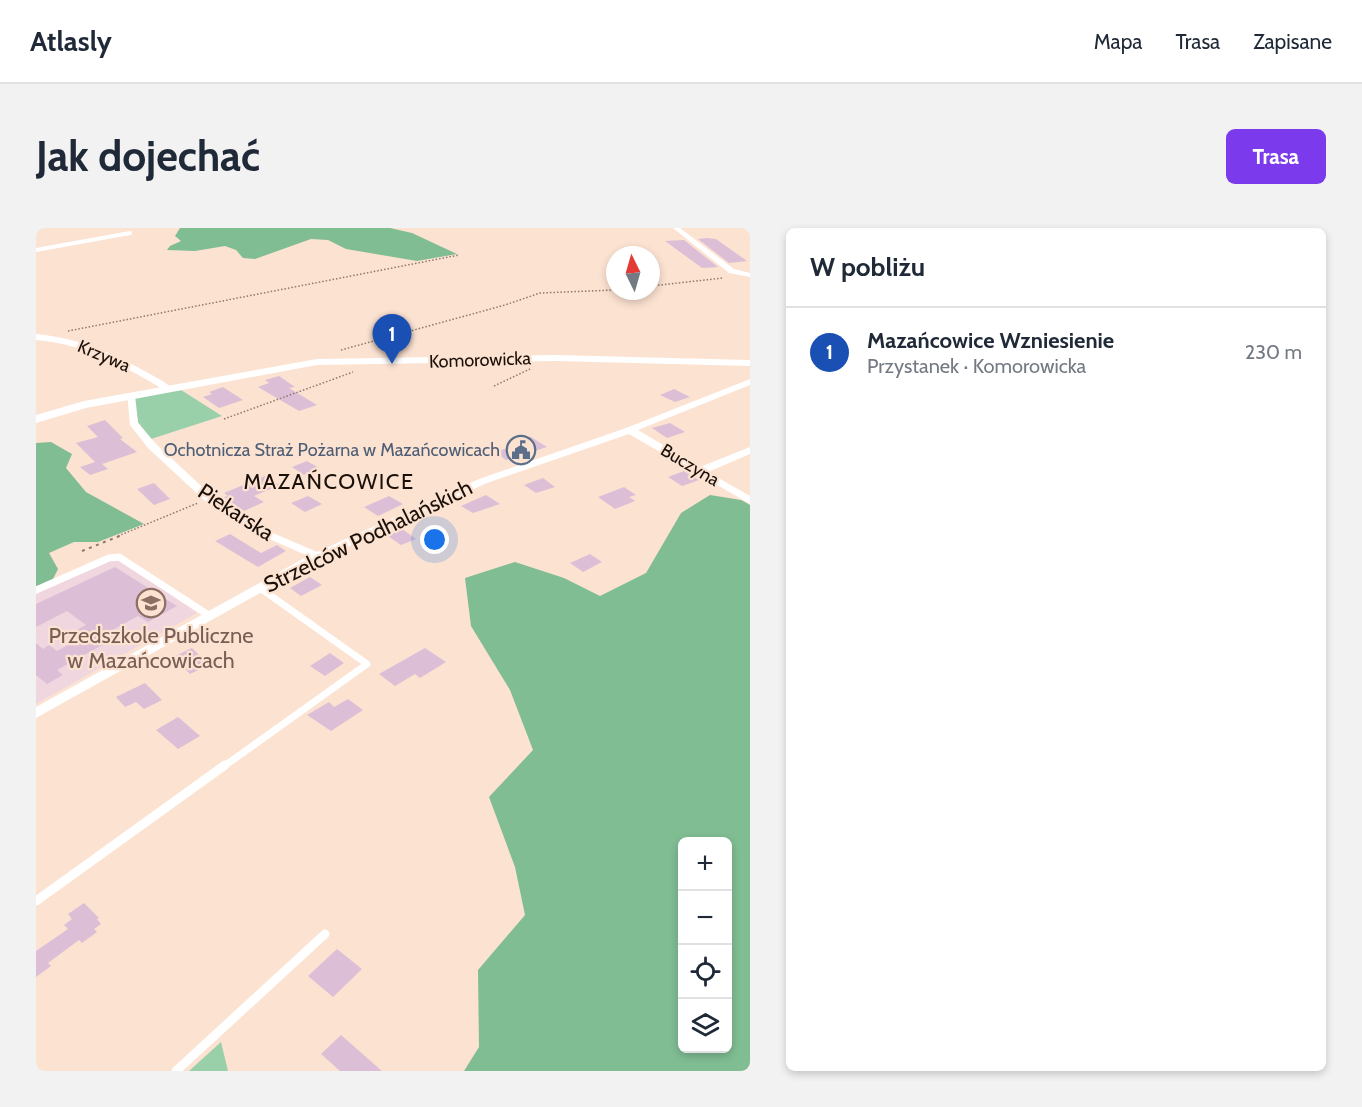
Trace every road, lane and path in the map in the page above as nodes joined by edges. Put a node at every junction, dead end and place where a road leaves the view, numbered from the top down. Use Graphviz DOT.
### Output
graph roads {
  1 [pos="676,228"];
  2 [pos="130,233"];
  3 [pos="36,250"];
  4 [pos="459,255"];
  5 [pos="750,275"];
  6 [pos="728,278"];
  7 [pos="660,285"];
  8 [pos="606,290"];
  9 [pos="36,337"];
  10 [pos="48,337"];
  11 [pos="335,352"];
  12 [pos="555,358"];
  13 [pos="370,362"];
  14 [pos="750,363"];
  15 [pos="750,382"];
  16 [pos="494,386"];
  17 [pos="167,388"];
  18 [pos="129,395"];
  19 [pos="36,419"];
  20 [pos="224,419"];
  21 [pos="630,430"];
  22 [pos="750,450"];
  23 [pos="700,471"];
  24 [pos="208,498"];
  25 [pos="750,501"];
  26 [pos="82,551"];
  27 [pos="317,556"];
  28 [pos="260,588"];
  29 [pos="36,590"];
  30 [pos="210,616"];
  31 [pos="36,713"];
  32 [pos="36,901"];
  33 [pos="325,934"];
  34 [pos="176,1071"];
  1 -- 5 [label="street"];
  2 -- 3 [label="lane"];
  4 -- 10 [label="path"];
  6 -- 7 [label="path"];
  8 -- 11 [label="path"];
  9 -- 10 [label="street, Krzywa"];
  10 -- 17 [label="street, Krzywa"];
  12 -- 13 [label="street, Komorowicka"];
  12 -- 14 [label="street, Komorowicka"];
  12 -- 16 [label="path"];
  13 -- 17 [label="street, Komorowicka"];
  13 -- 20 [label="path"];
  15 -- 21 [label="street, Strzelców Podhalańskich"];
  17 -- 18 [label="street, Komorowicka"];
  18 -- 19 [label="street, Komorowicka"];
  18 -- 24 [label="street, Piekarska"];
  21 -- 23 [label="street, Buczyna"];
  21 -- 27 [label="street, Strzelców Podhalańskich"];
  22 -- 23 [label="street"];
  23 -- 25 [label="street, Buczyna"];
  24 -- 26 [label="path"];
  24 -- 27 [label="street, Piekarska"];
  27 -- 28 [label="street, Strzelców Podhalańskich"];
  28 -- 30 [label="street, Strzelców Podhalańskich"];
  28 -- 32 [label="lane"];
  29 -- 30 [label="lane"];
  30 -- 31 [label="street, Strzelców Podhalańskich"];
  33 -- 34 [label="lane"];
}
